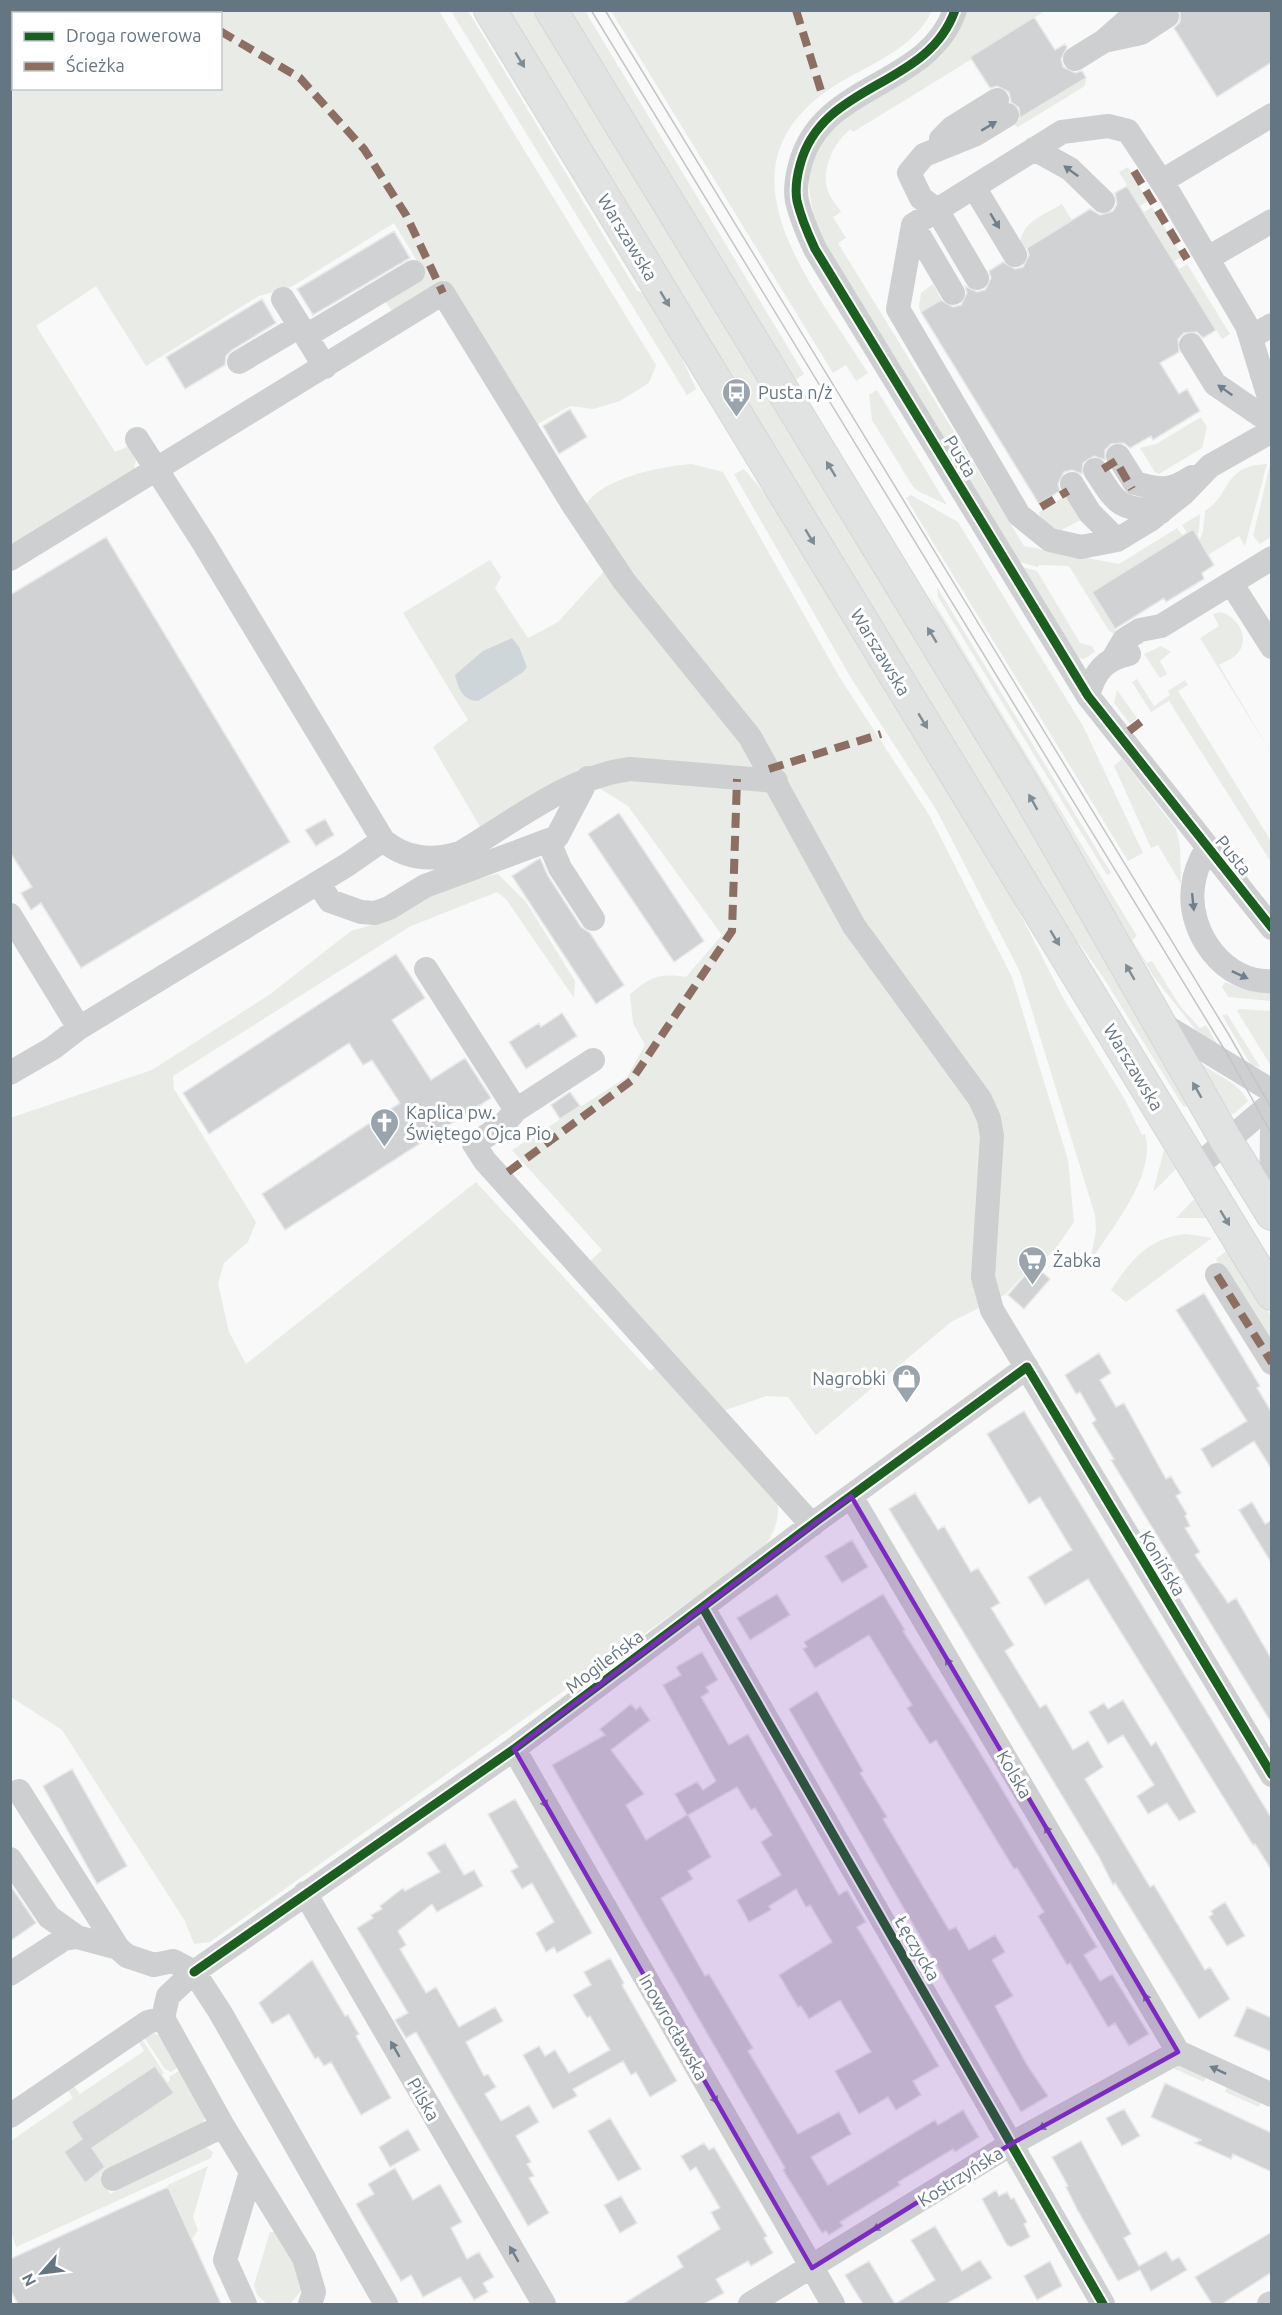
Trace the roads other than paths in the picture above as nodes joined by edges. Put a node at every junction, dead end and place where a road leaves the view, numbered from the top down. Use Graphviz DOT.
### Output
graph roads {
  1 [pos="490,10"];
  2 [pos="551,10"];
  3 [pos="955,10"];
  4 [pos="1138,10"];
  5 [pos="1167,16"];
  6 [pos="1104,41"];
  7 [pos="1075,60"];
  8 [pos="1002,107"];
  9 [pos="1272,115"];
  10 [pos="1034,149"];
  11 [pos="1162,181"];
  12 [pos="974,187"];
  13 [pos="1102,201"];
  14 [pos="925,217"];
  15 [pos="1272,221"];
  16 [pos="1015,255"];
  17 [pos="1208,258"];
  18 [pos="413,272"];
  19 [pos="966,285"];
  20 [pos="283,298"];
  21 [pos="882,320"];
  22 [pos="303,331"];
  23 [pos="1261,331"];
  24 [pos="1191,345"];
  25 [pos="239,362"];
  26 [pos="325,367"];
  27 [pos="1272,407"];
  28 [pos="1272,423"];
  29 [pos="1272,431"];
  30 [pos="136,439"];
  31 [pos="1118,456"];
  32 [pos="1210,466"];
  33 [pos="156,470"];
  34 [pos="1161,512"];
  35 [pos="1127,534"];
  36 [pos="1272,558"];
  37 [pos="10,559"];
  38 [pos="1232,583"];
  39 [pos="1272,647"];
  40 [pos="1089,696"];
  41 [pos="750,737"];
  42 [pos="588,778"];
  43 [pos="737,779"];
  44 [pos="776,781"];
  45 [pos="383,840"];
  46 [pos="549,842"];
  47 [pos="1207,848"];
  48 [pos="318,883"];
  49 [pos="10,915"];
  50 [pos="592,919"];
  51 [pos="1272,928"];
  52 [pos="426,969"];
  53 [pos="1272,981"];
  54 [pos="1159,1023"];
  55 [pos="80,1028"];
  56 [pos="593,1060"];
  57 [pos="10,1073"];
  58 [pos="1272,1091"];
  59 [pos="1272,1103"];
  60 [pos="516,1110"];
  61 [pos="1272,1132"];
  62 [pos="1227,1140"];
  63 [pos="1195,1168"];
  64 [pos="1271,1213"];
  65 [pos="1217,1275"];
  66 [pos="1272,1294"];
  67 [pos="1272,1363"];
  68 [pos="1027,1367"];
  69 [pos="851,1496"];
  70 [pos="812,1525"];
  71 [pos="703,1608"];
  72 [pos="514,1749"];
  73 [pos="1272,1775"];
  74 [pos="19,1791"];
  75 [pos="10,1859"];
  76 [pos="305,1893"];
  77 [pos="76,1938"];
  78 [pos="118,1948"];
  79 [pos="194,1972"];
  80 [pos="10,1974"];
  81 [pos="163,2018"];
  82 [pos="1178,2052"];
  83 [pos="1272,2095"];
  84 [pos="10,2116"];
  85 [pos="223,2126"];
  86 [pos="1011,2144"];
  87 [pos="251,2172"];
  88 [pos="113,2179"];
  89 [pos="812,2268"];
  90 [pos="246,2304"];
  91 [pos="310,2304"];
  92 [pos="386,2304"];
  93 [pos="544,2304"];
  94 [pos="750,2304"];
  95 [pos="833,2304"];
  96 [pos="1103,2304"];
  1 -- 63 [label="main road, Warszawska, one-way"];
  54 -- 2 [label="main road, one-way"];
  3 -- 21 [label="street, Pusta"];
  4 -- 6 [label="street"];
  5 -- 6 [label="street"];
  6 -- 7 [label="street"];
  14 -- 8 [label="street, one-way"];
  9 -- 11 [label="street"];
  10 -- 11 [label="street"];
  10 -- 12 [label="street"];
  13 -- 10 [label="street, one-way"];
  11 -- 17 [label="street"];
  12 -- 14 [label="street"];
  12 -- 16 [label="street, one-way"];
  14 -- 19 [label="street"];
  14 -- 21 [label="street"];
  15 -- 17 [label="street"];
  17 -- 23 [label="street"];
  18 -- 22 [label="street"];
  20 -- 22 [label="street"];
  21 -- 35 [label="street"];
  21 -- 40 [label="street, Pusta"];
  22 -- 25 [label="street"];
  22 -- 26 [label="street"];
  23 -- 27 [label="street"];
  28 -- 24 [label="street, one-way"];
  26 -- 33 [label="street"];
  26 -- 41 [label="street, Konińska"];
  29 -- 32 [label="street"];
  30 -- 33 [label="street"];
  31 -- 32 [label="street"];
  32 -- 34 [label="street"];
  33 -- 37 [label="street"];
  33 -- 45 [label="street"];
  34 -- 35 [label="street"];
  34 -- 35 [label="street"];
  36 -- 38 [label="street"];
  38 -- 39 [label="street"];
  38 -- 40 [label="street"];
  40 -- 47 [label="street, Pusta"];
  41 -- 43 [label="street"];
  41 -- 44 [label="street, Konińska"];
  42 -- 43 [label="street"];
  42 -- 45 [label="street"];
  42 -- 46 [label="street"];
  43 -- 44 [label="street"];
  44 -- 68 [label="street, Konińska"];
  45 -- 48 [label="street"];
  46 -- 48 [label="street"];
  46 -- 50 [label="street"];
  47 -- 51 [label="street, Pusta"];
  47 -- 53 [label="street, one-way"];
  48 -- 55 [label="street"];
  49 -- 55 [label="street"];
  52 -- 60 [label="street"];
  54 -- 58 [label="street"];
  62 -- 54 [label="main road, one-way"];
  55 -- 57 [label="street"];
  56 -- 60 [label="street"];
  59 -- 62 [label="street"];
  60 -- 70 [label="street"];
  61 -- 64 [label="street"];
  62 -- 63 [label="street"];
  62 -- 64 [label="main road"];
  63 -- 66 [label="main road, Warszawska, one-way"];
  65 -- 67 [label="street"];
  68 -- 69 [label="street, Mogileńska"];
  68 -- 73 [label="street, Konińska"];
  69 -- 70 [label="street, Mogileńska"];
  82 -- 69 [label="street, Kolska, one-way"];
  70 -- 71 [label="street, Mogileńska"];
  71 -- 72 [label="street, Mogileńska"];
  71 -- 86 [label="street, Łęczycka"];
  72 -- 76 [label="street, Mogileńska"];
  72 -- 89 [label="street, Inowrocławska, one-way"];
  74 -- 78 [label="street"];
  75 -- 77 [label="street"];
  76 -- 79 [label="street, Mogileńska"];
  93 -- 76 [label="street, Pilska, one-way"];
  77 -- 78 [label="street"];
  77 -- 80 [label="street"];
  78 -- 79 [label="street"];
  79 -- 81 [label="street, Mogileńska"];
  79 -- 92 [label="street"];
  81 -- 84 [label="street"];
  81 -- 85 [label="street"];
  83 -- 82 [label="street, one-way"];
  82 -- 86 [label="street, Kostrzyńska, one-way"];
  85 -- 87 [label="street"];
  85 -- 88 [label="street"];
  86 -- 89 [label="street, Kostrzyńska, one-way"];
  86 -- 96 [label="street, Łęczycka"];
  87 -- 90 [label="street"];
  87 -- 91 [label="street"];
  89 -- 94 [label="street, Kostrzyńska"];
  89 -- 95 [label="street, Inowrocławska"];
}
